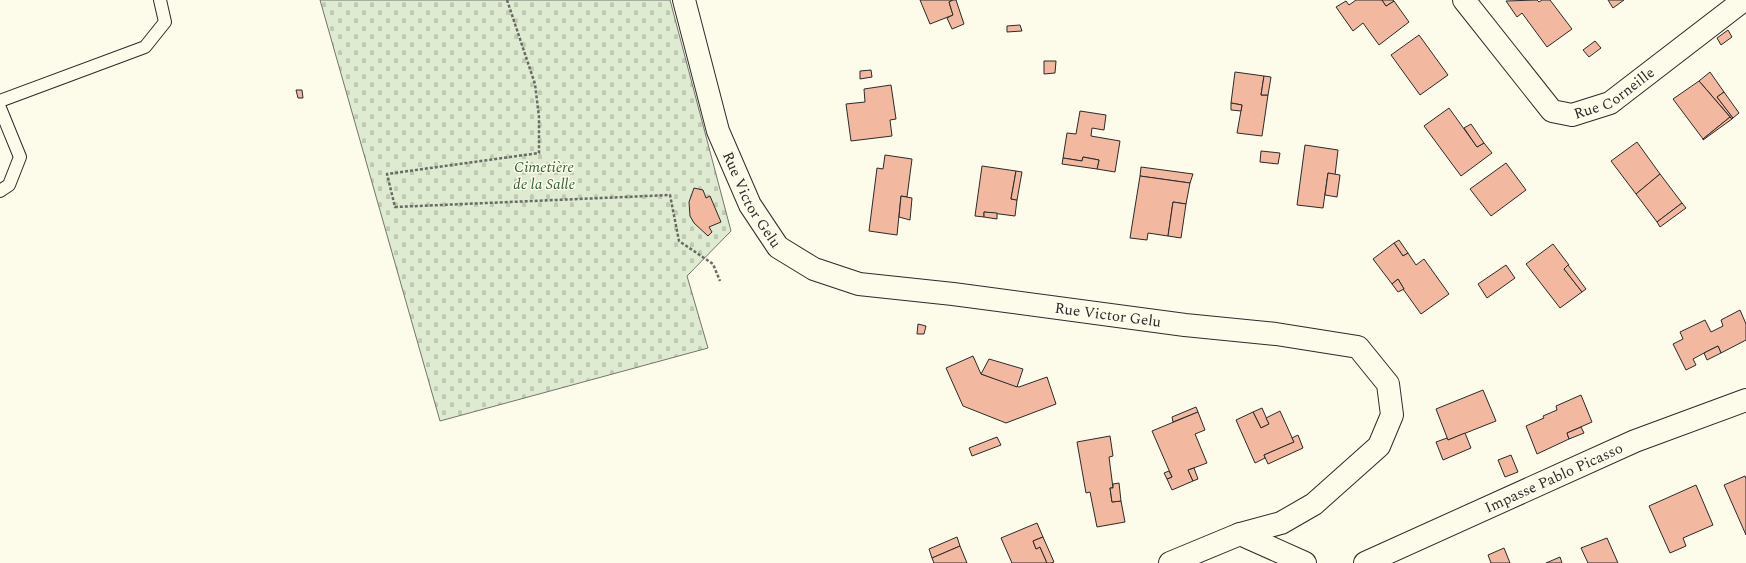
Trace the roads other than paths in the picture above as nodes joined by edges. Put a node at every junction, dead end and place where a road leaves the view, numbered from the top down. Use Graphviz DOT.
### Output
graph roads {
  1 [pos="160,0"];
  2 [pos="684,0"];
  3 [pos="1464,0"];
  4 [pos="1744,0"];
  5 [pos="0,102"];
  6 [pos="0,108"];
  7 [pos="0,191"];
  8 [pos="1746,400"];
  9 [pos="1240,534"];
  10 [pos="1170,563"];
  11 [pos="1305,563"];
  12 [pos="1365,563"];
  1 -- 5 [label="lane"];
  2 -- 9 [label="street, Rue Victor Gelu"];
  3 -- 4 [label="street, Rue Corneille"];
  6 -- 7 [label="lane"];
  8 -- 12 [label="street, Impasse Pablo Picasso"];
  9 -- 10 [label="street, Rue Victor Gelu"];
  9 -- 11 [label="street"];
}
